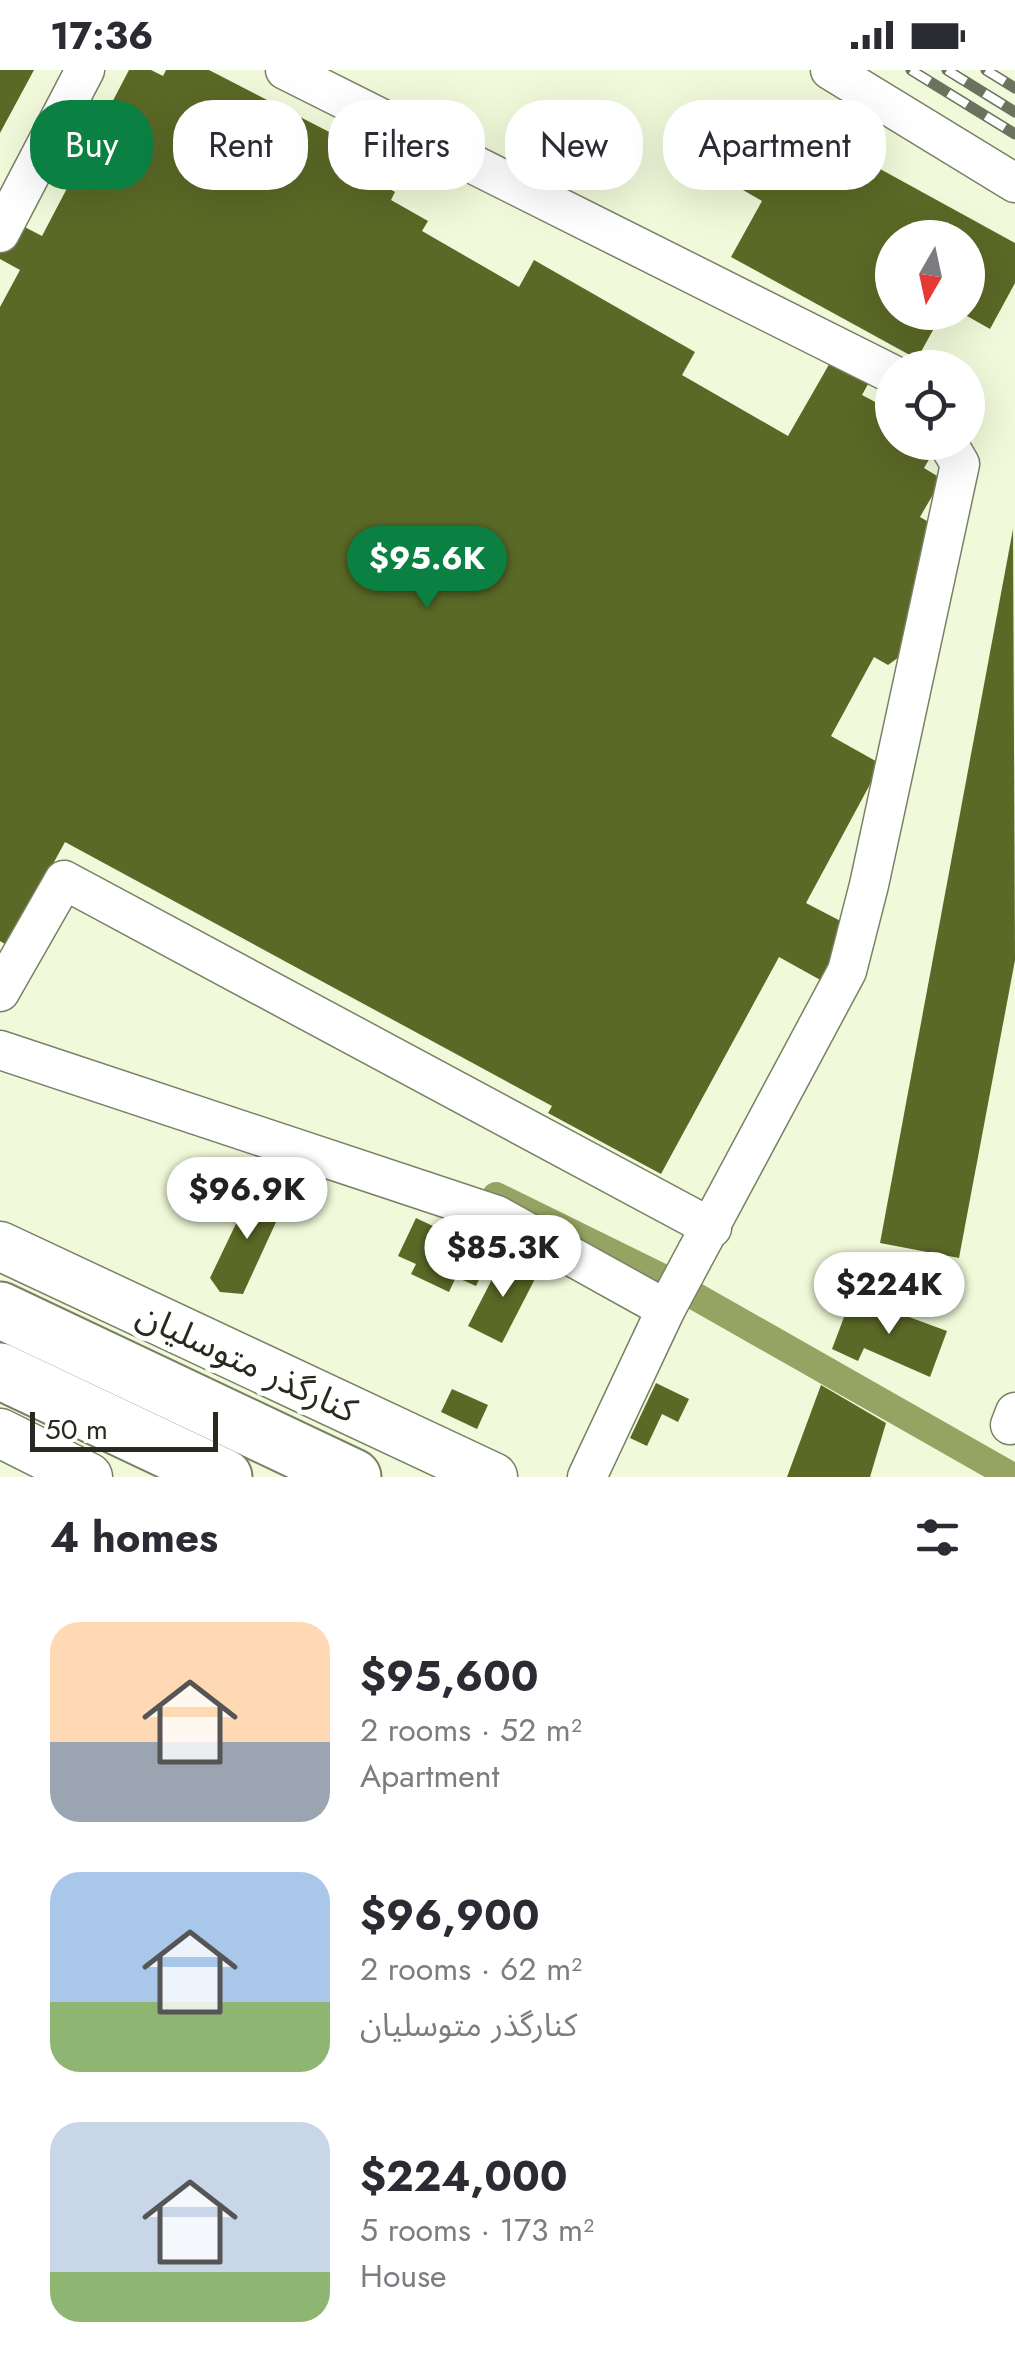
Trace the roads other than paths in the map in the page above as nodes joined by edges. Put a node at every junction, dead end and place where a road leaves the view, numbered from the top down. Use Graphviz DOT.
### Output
graph roads {
  1 [pos="86,70"];
  2 [pos="285,70"];
  3 [pos="830,70"];
  4 [pos="1015,183"];
  5 [pos="0,233"];
  6 [pos="875,365"];
  7 [pos="958,460"];
  8 [pos="0,992"];
  9 [pos="0,1050"];
  10 [pos="712,1228"];
  11 [pos="0,1246"];
  12 [pos="0,1310"];
  13 [pos="666,1310"];
  14 [pos="0,1371"];
  15 [pos="0,1432"];
  16 [pos="88,1477"];
  17 [pos="224,1477"];
  18 [pos="353,1477"];
  19 [pos="494,1477"];
  20 [pos="587,1477"];
  1 -- 5 [label="lane"];
  2 -- 6 [label="lane"];
  3 -- 4 [label="lane"];
  7 -- 10 [label="lane"];
  8 -- 10 [label="lane"];
  9 -- 13 [label="lane"];
  10 -- 13 [label="lane"];
  11 -- 19 [label="main road, کنارگذر متوسلیان"];
  12 -- 18 [label="highway"];
  13 -- 20 [label="lane"];
  14 -- 17 [label="highway"];
  15 -- 16 [label="main road"];
}
